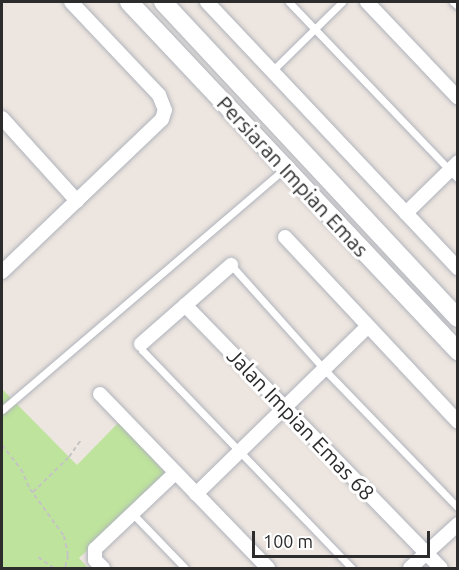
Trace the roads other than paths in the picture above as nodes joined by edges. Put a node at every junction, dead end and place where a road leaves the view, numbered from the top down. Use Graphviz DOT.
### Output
graph roads {
  1 [pos="71,2"];
  2 [pos="129,2"];
  3 [pos="163,2"];
  4 [pos="207,2"];
  5 [pos="289,2"];
  6 [pos="342,2"];
  7 [pos="367,2"];
  8 [pos="453,2"];
  9 [pos="458,6"];
  10 [pos="316,28"];
  11 [pos="273,70"];
  12 [pos="458,98"];
  13 [pos="2,118"];
  14 [pos="285,168"];
  15 [pos="455,170"];
  16 [pos="77,201"];
  17 [pos="406,213"];
  18 [pos="285,237"];
  19 [pos="231,265"];
  20 [pos="458,268"];
  21 [pos="2,272"];
  22 [pos="185,305"];
  23 [pos="458,318"];
  24 [pos="368,326"];
  25 [pos="141,344"];
  26 [pos="458,351"];
  27 [pos="324,369"];
  28 [pos="100,394"];
  29 [pos="284,408"];
  30 [pos="2,410"];
  31 [pos="458,422"];
  32 [pos="239,452"];
  33 [pos="174,474"];
  34 [pos="196,494"];
  35 [pos="458,508"];
  36 [pos="132,513"];
  37 [pos="458,524"];
  38 [pos="426,553"];
  39 [pos="103,568"];
  40 [pos="185,568"];
  41 [pos="268,568"];
  42 [pos="352,568"];
  43 [pos="410,568"];
  44 [pos="441,568"];
  1 -- 16 [label="street"];
  2 -- 14 [label="main road, Persiaran Impian Emas"];
  3 -- 23 [label="main road, Persiaran Impian Emas"];
  4 -- 11 [label="street"];
  5 -- 10 [label="lane"];
  6 -- 10 [label="lane"];
  7 -- 12 [label="street"];
  8 -- 9 [label="lane"];
  10 -- 11 [label="lane"];
  10 -- 15 [label="lane"];
  11 -- 17 [label="street"];
  13 -- 16 [label="street"];
  14 -- 26 [label="main road, Persiaran Impian Emas"];
  14 -- 30 [label="lane"];
  15 -- 17 [label="street"];
  16 -- 21 [label="street"];
  17 -- 20 [label="street"];
  18 -- 24 [label="street"];
  19 -- 22 [label="street"];
  19 -- 27 [label="lane"];
  22 -- 25 [label="street"];
  22 -- 29 [label="street, Jalan Impian Emas 68"];
  24 -- 27 [label="street"];
  24 -- 31 [label="street"];
  25 -- 32 [label="lane"];
  27 -- 29 [label="street"];
  27 -- 35 [label="lane"];
  28 -- 33 [label="street"];
  29 -- 32 [label="street"];
  29 -- 38 [label="street, Jalan Impian Emas 68"];
  32 -- 34 [label="street"];
  32 -- 42 [label="lane"];
  33 -- 34 [label="street"];
  33 -- 36 [label="street"];
  34 -- 41 [label="street"];
  36 -- 39 [label="street"];
  36 -- 40 [label="lane"];
  37 -- 38 [label="street"];
  38 -- 43 [label="street"];
  38 -- 44 [label="street, Jalan Impian Emas 68"];
}
